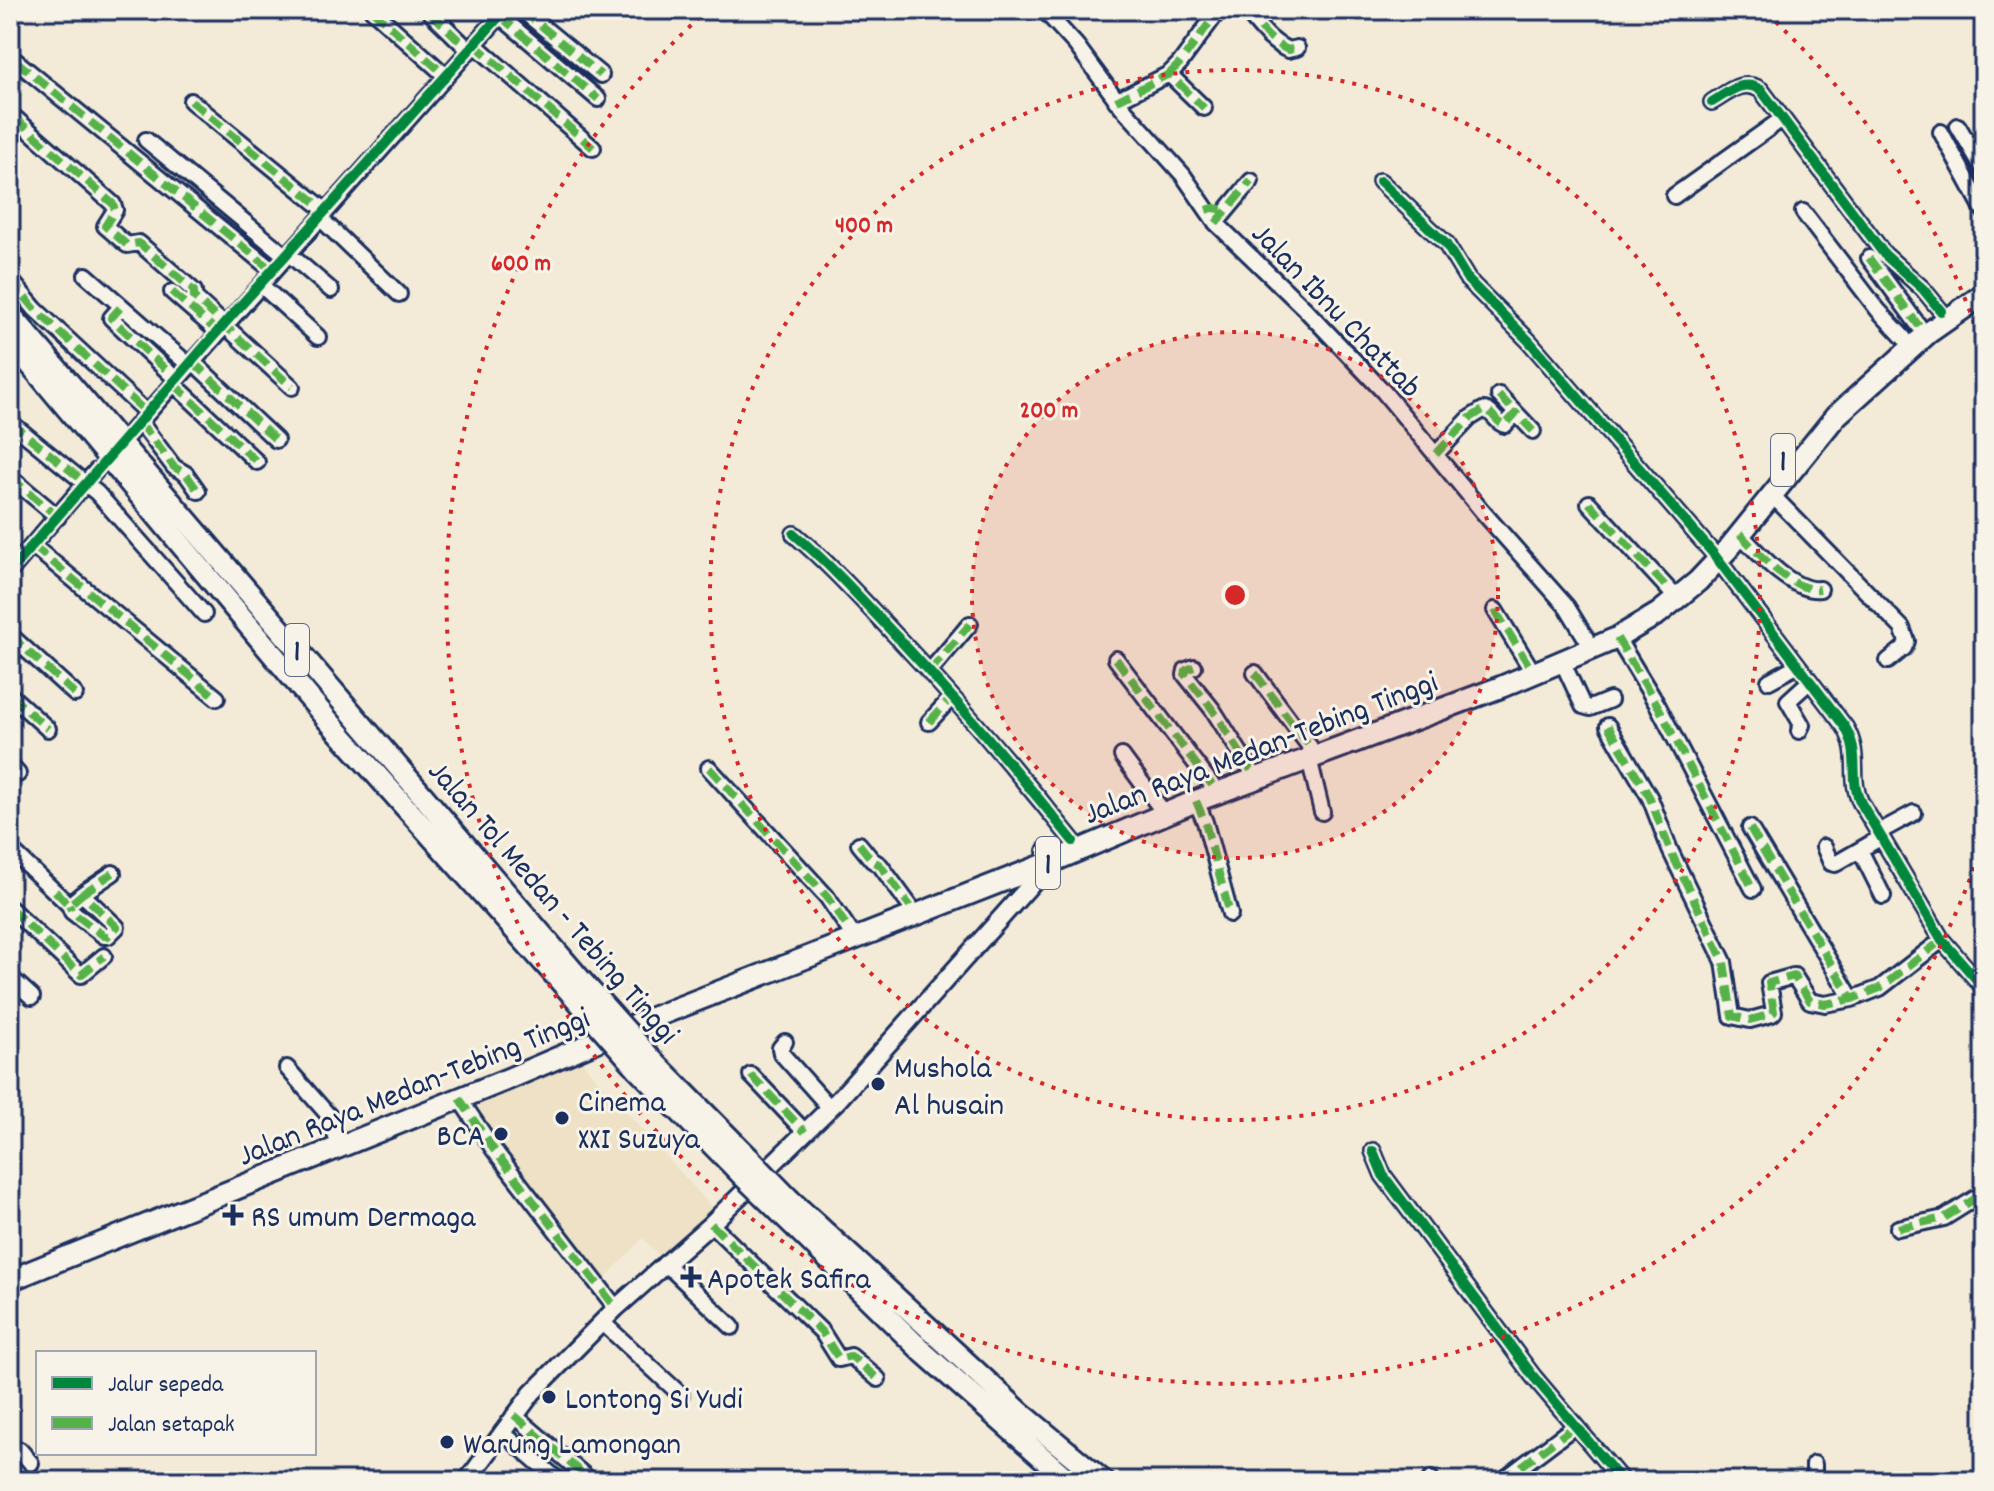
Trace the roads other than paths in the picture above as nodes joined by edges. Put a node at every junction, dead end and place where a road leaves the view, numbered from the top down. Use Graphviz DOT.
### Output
graph roads {
  1 [pos="372,10"];
  2 [pos="522,10"];
  3 [pos="1044,10"];
  4 [pos="1219,10"];
  5 [pos="1245,10"];
  6 [pos="431,13"];
  7 [pos="502,13"];
  8 [pos="472,47"];
  9 [pos="1297,48"];
  10 [pos="16,61"];
  11 [pos="1169,74"];
  12 [pos="601,75"];
  13 [pos="446,76"];
  14 [pos="598,99"];
  15 [pos="191,101"];
  16 [pos="1116,101"];
  17 [pos="1712,102"];
  18 [pos="1204,108"];
  19 [pos="15,118"];
  20 [pos="1782,119"];
  21 [pos="1958,126"];
  22 [pos="1941,132"];
  23 [pos="146,140"];
  24 [pos="593,148"];
  25 [pos="1984,170"];
  26 [pos="1251,181"];
  27 [pos="1380,181"];
  28 [pos="1674,196"];
  29 [pos="1206,210"];
  30 [pos="1227,210"];
  31 [pos="1984,211"];
  32 [pos="1803,212"];
  33 [pos="323,214"];
  34 [pos="1216,223"];
  35 [pos="288,255"];
  36 [pos="1869,258"];
  37 [pos="273,271"];
  38 [pos="86,275"];
  39 [pos="10,279"];
  40 [pos="1984,283"];
  41 [pos="261,285"];
  42 [pos="331,290"];
  43 [pos="172,292"];
  44 [pos="399,294"];
  45 [pos="1984,294"];
  46 [pos="120,308"];
  47 [pos="1941,311"];
  48 [pos="10,314"];
  49 [pos="221,328"];
  50 [pos="1912,332"];
  51 [pos="318,337"];
  52 [pos="10,340"];
  53 [pos="192,364"];
  54 [pos="176,382"];
  55 [pos="292,387"];
  56 [pos="1499,395"];
  57 [pos="1516,413"];
  58 [pos="10,422"];
  59 [pos="139,423"];
  60 [pos="1533,431"];
  61 [pos="276,440"];
  62 [pos="1436,454"];
  63 [pos="257,462"];
  64 [pos="10,477"];
  65 [pos="91,477"];
  66 [pos="198,491"];
  67 [pos="1771,494"];
  68 [pos="1589,503"];
  69 [pos="58,517"];
  70 [pos="794,534"];
  71 [pos="1740,534"];
  72 [pos="33,546"];
  73 [pos="1715,556"];
  74 [pos="10,571"];
  75 [pos="1820,589"];
  76 [pos="1670,591"];
  77 [pos="1495,610"];
  78 [pos="204,614"];
  79 [pos="970,624"];
  80 [pos="10,635"];
  81 [pos="1617,638"];
  82 [pos="1590,644"];
  83 [pos="1116,659"];
  84 [pos="1562,661"];
  85 [pos="1888,661"];
  86 [pos="1528,664"];
  87 [pos="1798,665"];
  88 [pos="1194,667"];
  89 [pos="930,671"];
  90 [pos="1255,673"];
  91 [pos="1769,681"];
  92 [pos="1810,681"];
  93 [pos="75,694"];
  94 [pos="10,695"];
  95 [pos="952,697"];
  96 [pos="217,698"];
  97 [pos="1610,700"];
  98 [pos="929,722"];
  99 [pos="1608,726"];
  100 [pos="48,729"];
  101 [pos="1799,731"];
  102 [pos="1309,753"];
  103 [pos="1122,756"];
  104 [pos="709,768"];
  105 [pos="1251,770"];
  106 [pos="1212,785"];
  107 [pos="1196,801"];
  108 [pos="1159,806"];
  109 [pos="1322,812"];
  110 [pos="1914,813"];
  111 [pos="1750,828"];
  112 [pos="1880,835"];
  113 [pos="1073,841"];
  114 [pos="859,844"];
  115 [pos="1824,847"];
  116 [pos="10,849"];
  117 [pos="1860,850"];
  118 [pos="1048,857"];
  119 [pos="113,873"];
  120 [pos="1023,881"];
  121 [pos="1753,889"];
  122 [pos="82,894"];
  123 [pos="1883,896"];
  124 [pos="69,905"];
  125 [pos="910,906"];
  126 [pos="10,908"];
  127 [pos="1230,914"];
  128 [pos="850,931"];
  129 [pos="1942,940"];
  130 [pos="104,956"];
  131 [pos="10,977"];
  132 [pos="1984,988"];
  133 [pos="578,989"];
  134 [pos="32,997"];
  135 [pos="1852,999"];
  136 [pos="785,1042"];
  137 [pos="287,1068"];
  138 [pos="751,1075"];
  139 [pos="459,1098"];
  140 [pos="830,1108"];
  141 [pos="805,1132"];
  142 [pos="336,1137"];
  143 [pos="1373,1151"];
  144 [pos="1984,1193"];
  145 [pos="785,1206"];
  146 [pos="711,1224"];
  147 [pos="1898,1228"];
  148 [pos="665,1263"];
  149 [pos="10,1266"];
  150 [pos="10,1280"];
  151 [pos="616,1308"];
  152 [pos="602,1322"];
  153 [pos="732,1327"];
  154 [pos="878,1379"];
  155 [pos="681,1395"];
  156 [pos="514,1415"];
  157 [pos="1575,1426"];
  158 [pos="502,1432"];
  159 [pos="10,1455"];
  160 [pos="31,1463"];
  161 [pos="1814,1464"];
  162 [pos="472,1479"];
  163 [pos="559,1481"];
  164 [pos="591,1481"];
  165 [pos="1069,1481"];
  166 [pos="1103,1481"];
  167 [pos="1502,1481"];
  168 [pos="1622,1481"];
  169 [pos="1811,1481"];
  1 -- 13 [label="street"];
  2 -- 12 [label="street"];
  3 -- 16 [label="street, Jalan Ibnu Chattab"];
  4 -- 11 [label="street"];
  5 -- 9 [label="street"];
  6 -- 8 [label="street"];
  7 -- 8 [label="street"];
  7 -- 14 [label="street"];
  8 -- 13 [label="street"];
  8 -- 24 [label="street"];
  10 -- 37 [label="street"];
  11 -- 16 [label="street"];
  11 -- 18 [label="street"];
  13 -- 33 [label="street"];
  15 -- 33 [label="street"];
  16 -- 29 [label="street, Jalan Ibnu Chattab"];
  17 -- 20 [label="street"];
  19 -- 49 [label="street"];
  20 -- 28 [label="street"];
  20 -- 47 [label="street"];
  21 -- 25 [label="street"];
  22 -- 31 [label="street"];
  23 -- 35 [label="street"];
  26 -- 30 [label="street"];
  27 -- 73 [label="street"];
  29 -- 30 [label="street"];
  29 -- 34 [label="street, Jalan Ibnu Chattab"];
  30 -- 34 [label="street"];
  32 -- 50 [label="street"];
  33 -- 35 [label="street"];
  33 -- 44 [label="street"];
  34 -- 62 [label="street, Jalan Ibnu Chattab"];
  35 -- 37 [label="street"];
  35 -- 42 [label="street"];
  36 -- 50 [label="street"];
  37 -- 41 [label="street"];
  38 -- 46 [label="street"];
  39 -- 59 [label="street"];
  40 -- 47 [label="highway, Jalan Raya Medan-Tebing Tinggi / 1"];
  41 -- 49 [label="street"];
  41 -- 51 [label="street"];
  43 -- 49 [label="street"];
  45 -- 67 [label="highway, Jalan Raya Medan-Tebing Tinggi / 1"];
  46 -- 53 [label="street"];
  46 -- 54 [label="street"];
  47 -- 50 [label="highway, Jalan Raya Medan-Tebing Tinggi / 1"];
  48 -- 133 [label="highway, Jalan Tol Medan - Tebing Tinggi / 1"];
  49 -- 53 [label="street"];
  49 -- 55 [label="street"];
  50 -- 73 [label="highway, Jalan Raya Medan-Tebing Tinggi / 1"];
  52 -- 133 [label="highway, Jalan Tol Medan - Tebing Tinggi / 1"];
  53 -- 54 [label="street"];
  53 -- 61 [label="street"];
  54 -- 59 [label="street"];
  54 -- 63 [label="street"];
  56 -- 57 [label="street"];
  57 -- 60 [label="street"];
  57 -- 62 [label="street"];
  58 -- 65 [label="street"];
  59 -- 66 [label="street"];
  62 -- 82 [label="street, Jalan Ibnu Chattab"];
  64 -- 69 [label="street"];
  65 -- 69 [label="street"];
  65 -- 78 [label="street"];
  67 -- 71 [label="highway, Jalan Raya Medan-Tebing Tinggi / 1"];
  67 -- 85 [label="street"];
  68 -- 76 [label="street"];
  69 -- 72 [label="street"];
  70 -- 89 [label="street"];
  71 -- 73 [label="highway, Jalan Raya Medan-Tebing Tinggi / 1"];
  71 -- 75 [label="street"];
  72 -- 74 [label="street"];
  72 -- 96 [label="street"];
  73 -- 76 [label="highway, Jalan Raya Medan-Tebing Tinggi / 1"];
  73 -- 81 [label="highway, Jalan Raya Medan-Tebing Tinggi / 1"];
  73 -- 87 [label="street"];
  76 -- 82 [label="highway, Jalan Raya Medan-Tebing Tinggi / 1"];
  77 -- 86 [label="street"];
  79 -- 89 [label="street"];
  80 -- 93 [label="street"];
  81 -- 82 [label="highway, Jalan Raya Medan-Tebing Tinggi / 1"];
  81 -- 121 [label="street"];
  82 -- 84 [label="highway, Jalan Raya Medan-Tebing Tinggi / 1"];
  82 -- 86 [label="highway, Jalan Raya Medan-Tebing Tinggi / 1"];
  83 -- 106 [label="street"];
  84 -- 97 [label="street"];
  84 -- 102 [label="highway, Jalan Raya Medan-Tebing Tinggi / 1"];
  86 -- 102 [label="highway, Jalan Raya Medan-Tebing Tinggi / 1"];
  87 -- 91 [label="street"];
  87 -- 92 [label="street"];
  88 -- 105 [label="street"];
  89 -- 95 [label="street"];
  90 -- 102 [label="street"];
  92 -- 101 [label="street"];
  92 -- 112 [label="street"];
  94 -- 100 [label="street"];
  95 -- 98 [label="street"];
  95 -- 113 [label="street"];
  99 -- 135 [label="street"];
  102 -- 105 [label="highway, Jalan Raya Medan-Tebing Tinggi / 1"];
  102 -- 107 [label="highway, Jalan Raya Medan-Tebing Tinggi / 1"];
  102 -- 109 [label="street"];
  103 -- 108 [label="street"];
  104 -- 128 [label="street"];
  105 -- 106 [label="highway, Jalan Raya Medan-Tebing Tinggi / 1"];
  106 -- 108 [label="highway, Jalan Raya Medan-Tebing Tinggi / 1"];
  107 -- 118 [label="highway, Jalan Raya Medan-Tebing Tinggi / 1"];
  107 -- 127 [label="street"];
  108 -- 113 [label="highway, Jalan Raya Medan-Tebing Tinggi / 1"];
  110 -- 112 [label="street"];
  111 -- 135 [label="street"];
  112 -- 117 [label="street"];
  112 -- 129 [label="street"];
  113 -- 118 [label="highway, Jalan Raya Medan-Tebing Tinggi / 1"];
  114 -- 125 [label="street"];
  115 -- 117 [label="street"];
  116 -- 124 [label="street"];
  117 -- 123 [label="street"];
  118 -- 120 [label="highway, Jalan Raya Medan-Tebing Tinggi / 1"];
  118 -- 125 [label="highway, Jalan Raya Medan-Tebing Tinggi / 1"];
  119 -- 122 [label="street"];
  120 -- 139 [label="highway, Jalan Raya Medan-Tebing Tinggi / 1"];
  120 -- 140 [label="main road"];
  122 -- 124 [label="street"];
  122 -- 124 [label="street"];
  125 -- 128 [label="highway, Jalan Raya Medan-Tebing Tinggi / 1"];
  126 -- 130 [label="street"];
  128 -- 142 [label="highway, Jalan Raya Medan-Tebing Tinggi / 1"];
  129 -- 132 [label="street"];
  129 -- 135 [label="street"];
  131 -- 134 [label="street"];
  133 -- 145 [label="highway, 1, bridge"];
  136 -- 140 [label="street"];
  137 -- 142 [label="street"];
  138 -- 141 [label="street"];
  139 -- 150 [label="highway, Jalan Raya Medan-Tebing Tinggi / 1"];
  139 -- 151 [label="street"];
  140 -- 141 [label="main road"];
  141 -- 146 [label="main road"];
  142 -- 149 [label="highway, Jalan Raya Medan-Tebing Tinggi / 1"];
  143 -- 157 [label="street"];
  144 -- 147 [label="street"];
  145 -- 165 [label="highway, 1"];
  145 -- 166 [label="highway, 1"];
  146 -- 148 [label="main road"];
  146 -- 154 [label="street"];
  148 -- 151 [label="main road"];
  148 -- 153 [label="street"];
  151 -- 152 [label="main road"];
  152 -- 155 [label="street"];
  152 -- 156 [label="main road"];
  156 -- 158 [label="main road"];
  156 -- 164 [label="street"];
  157 -- 167 [label="street"];
  157 -- 168 [label="street"];
  158 -- 162 [label="main road"];
  158 -- 163 [label="street"];
  159 -- 160 [label="street"];
  161 -- 169 [label="street"];
}
